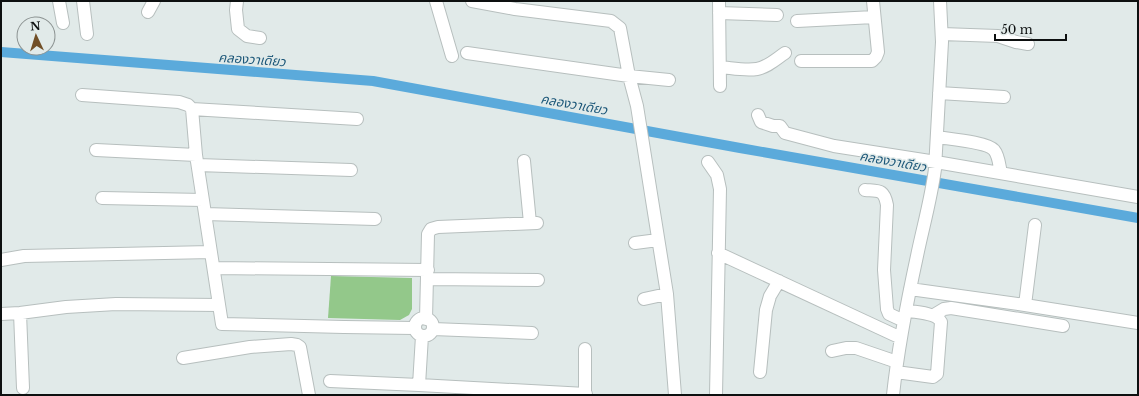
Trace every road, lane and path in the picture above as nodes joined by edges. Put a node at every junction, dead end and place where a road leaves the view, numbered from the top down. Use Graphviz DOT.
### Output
graph roads {
  1 [pos="59,1"];
  2 [pos="83,1"];
  3 [pos="154,1"];
  4 [pos="237,1"];
  5 [pos="436,1"];
  6 [pos="472,1"];
  7 [pos="873,1"];
  8 [pos="940,1"];
  9 [pos="516,5"];
  10 [pos="720,7"];
  11 [pos="148,12"];
  12 [pos="776,15"];
  13 [pos="874,17"];
  14 [pos="798,21"];
  15 [pos="63,23"];
  16 [pos="87,34"];
  17 [pos="942,34"];
  18 [pos="260,38"];
  19 [pos="1028,44"];
  20 [pos="467,53"];
  21 [pos="784,53"];
  22 [pos="452,56"];
  23 [pos="801,61"];
  24 [pos="720,67"];
  25 [pos="629,76"];
  26 [pos="669,80"];
  27 [pos="720,86"];
  28 [pos="939,93"];
  29 [pos="82,95"];
  30 [pos="1004,97"];
  31 [pos="192,109"];
  32 [pos="758,115"];
  33 [pos="357,119"];
  34 [pos="937,137"];
  35 [pos="96,150"];
  36 [pos="197,160"];
  37 [pos="524,160"];
  38 [pos="708,162"];
  39 [pos="936,166"];
  40 [pos="351,170"];
  41 [pos="1001,173"];
  42 [pos="865,190"];
  43 [pos="1138,197"];
  44 [pos="102,198"];
  45 [pos="203,200"];
  46 [pos="205,214"];
  47 [pos="376,219"];
  48 [pos="1035,225"];
  49 [pos="658,240"];
  50 [pos="635,243"];
  51 [pos="211,252"];
  52 [pos="718,253"];
  53 [pos="1,260"];
  54 [pos="214,268"];
  55 [pos="428,274"];
  56 [pos="538,280"];
  57 [pos="779,281"];
  58 [pos="910,289"];
  59 [pos="667,294"];
  60 [pos="644,299"];
  61 [pos="219,305"];
  62 [pos="1025,305"];
  63 [pos="20,313"];
  64 [pos="1,314"];
  65 [pos="934,315"];
  66 [pos="905,316"];
  67 [pos="426,319"];
  68 [pos="1138,323"];
  69 [pos="1063,326"];
  70 [pos="432,329"];
  71 [pos="418,332"];
  72 [pos="532,333"];
  73 [pos="901,338"];
  74 [pos="585,349"];
  75 [pos="832,351"];
  76 [pos="183,358"];
  77 [pos="896,367"];
  78 [pos="760,372"];
  79 [pos="330,381"];
  80 [pos="419,385"];
  81 [pos="23,388"];
  82 [pos="586,394"];
  83 [pos="309,395"];
  84 [pos="675,395"];
  85 [pos="716,395"];
  86 [pos="893,395"];
  1 -- 15 [label="street"];
  2 -- 16 [label="street"];
  3 -- 11 [label="street"];
  4 -- 18 [label="street"];
  5 -- 22 [label="street"];
  6 -- 9 [label="street"];
  7 -- 13 [label="street"];
  8 -- 17 [label="street"];
  9 -- 25 [label="street"];
  10 -- 12 [label="street"];
  10 -- 24 [label="street"];
  13 -- 14 [label="street"];
  13 -- 23 [label="street"];
  17 -- 19 [label="street"];
  17 -- 28 [label="street"];
  20 -- 25 [label="street"];
  21 -- 24 [label="street"];
  24 -- 27 [label="street"];
  25 -- 26 [label="street"];
  25 -- 49 [label="street"];
  28 -- 30 [label="street"];
  28 -- 34 [label="street"];
  29 -- 31 [label="street"];
  31 -- 33 [label="street"];
  31 -- 36 [label="street"];
  32 -- 39 [label="street"];
  34 -- 39 [label="street"];
  34 -- 41 [label="street"];
  35 -- 36 [label="street"];
  36 -- 40 [label="street"];
  36 -- 45 [label="street"];
  37 -- 55 [label="street"];
  38 -- 52 [label="street"];
  39 -- 41 [label="street"];
  39 -- 58 [label="street"];
  41 -- 43 [label="street"];
  42 -- 66 [label="street"];
  44 -- 45 [label="street"];
  45 -- 46 [label="street"];
  46 -- 47 [label="street"];
  46 -- 51 [label="street"];
  48 -- 62 [label="street"];
  49 -- 50 [label="street"];
  49 -- 59 [label="street"];
  51 -- 53 [label="street"];
  51 -- 54 [label="street"];
  52 -- 57 [label="street"];
  52 -- 85 [label="street"];
  54 -- 55 [label="street"];
  54 -- 61 [label="street"];
  55 -- 56 [label="street"];
  55 -- 67 [label="street"];
  57 -- 73 [label="street"];
  57 -- 78 [label="street"];
  58 -- 62 [label="street"];
  58 -- 66 [label="street"];
  59 -- 60 [label="street"];
  59 -- 84 [label="street"];
  61 -- 63 [label="street"];
  61 -- 71 [label="street"];
  62 -- 68 [label="street"];
  63 -- 64 [label="street"];
  63 -- 81 [label="street"];
  65 -- 66 [label="street"];
  65 -- 69 [label="street"];
  65 -- 77 [label="street"];
  66 -- 73 [label="street"];
  67 -- 70 [label="street"];
  67 -- 71 [label="street"];
  70 -- 71 [label="street"];
  70 -- 72 [label="street"];
  71 -- 80 [label="street"];
  73 -- 77 [label="street"];
  74 -- 82 [label="street"];
  75 -- 77 [label="street"];
  76 -- 83 [label="street"];
  77 -- 86 [label="street"];
  79 -- 80 [label="street"];
  80 -- 82 [label="street"];
}
